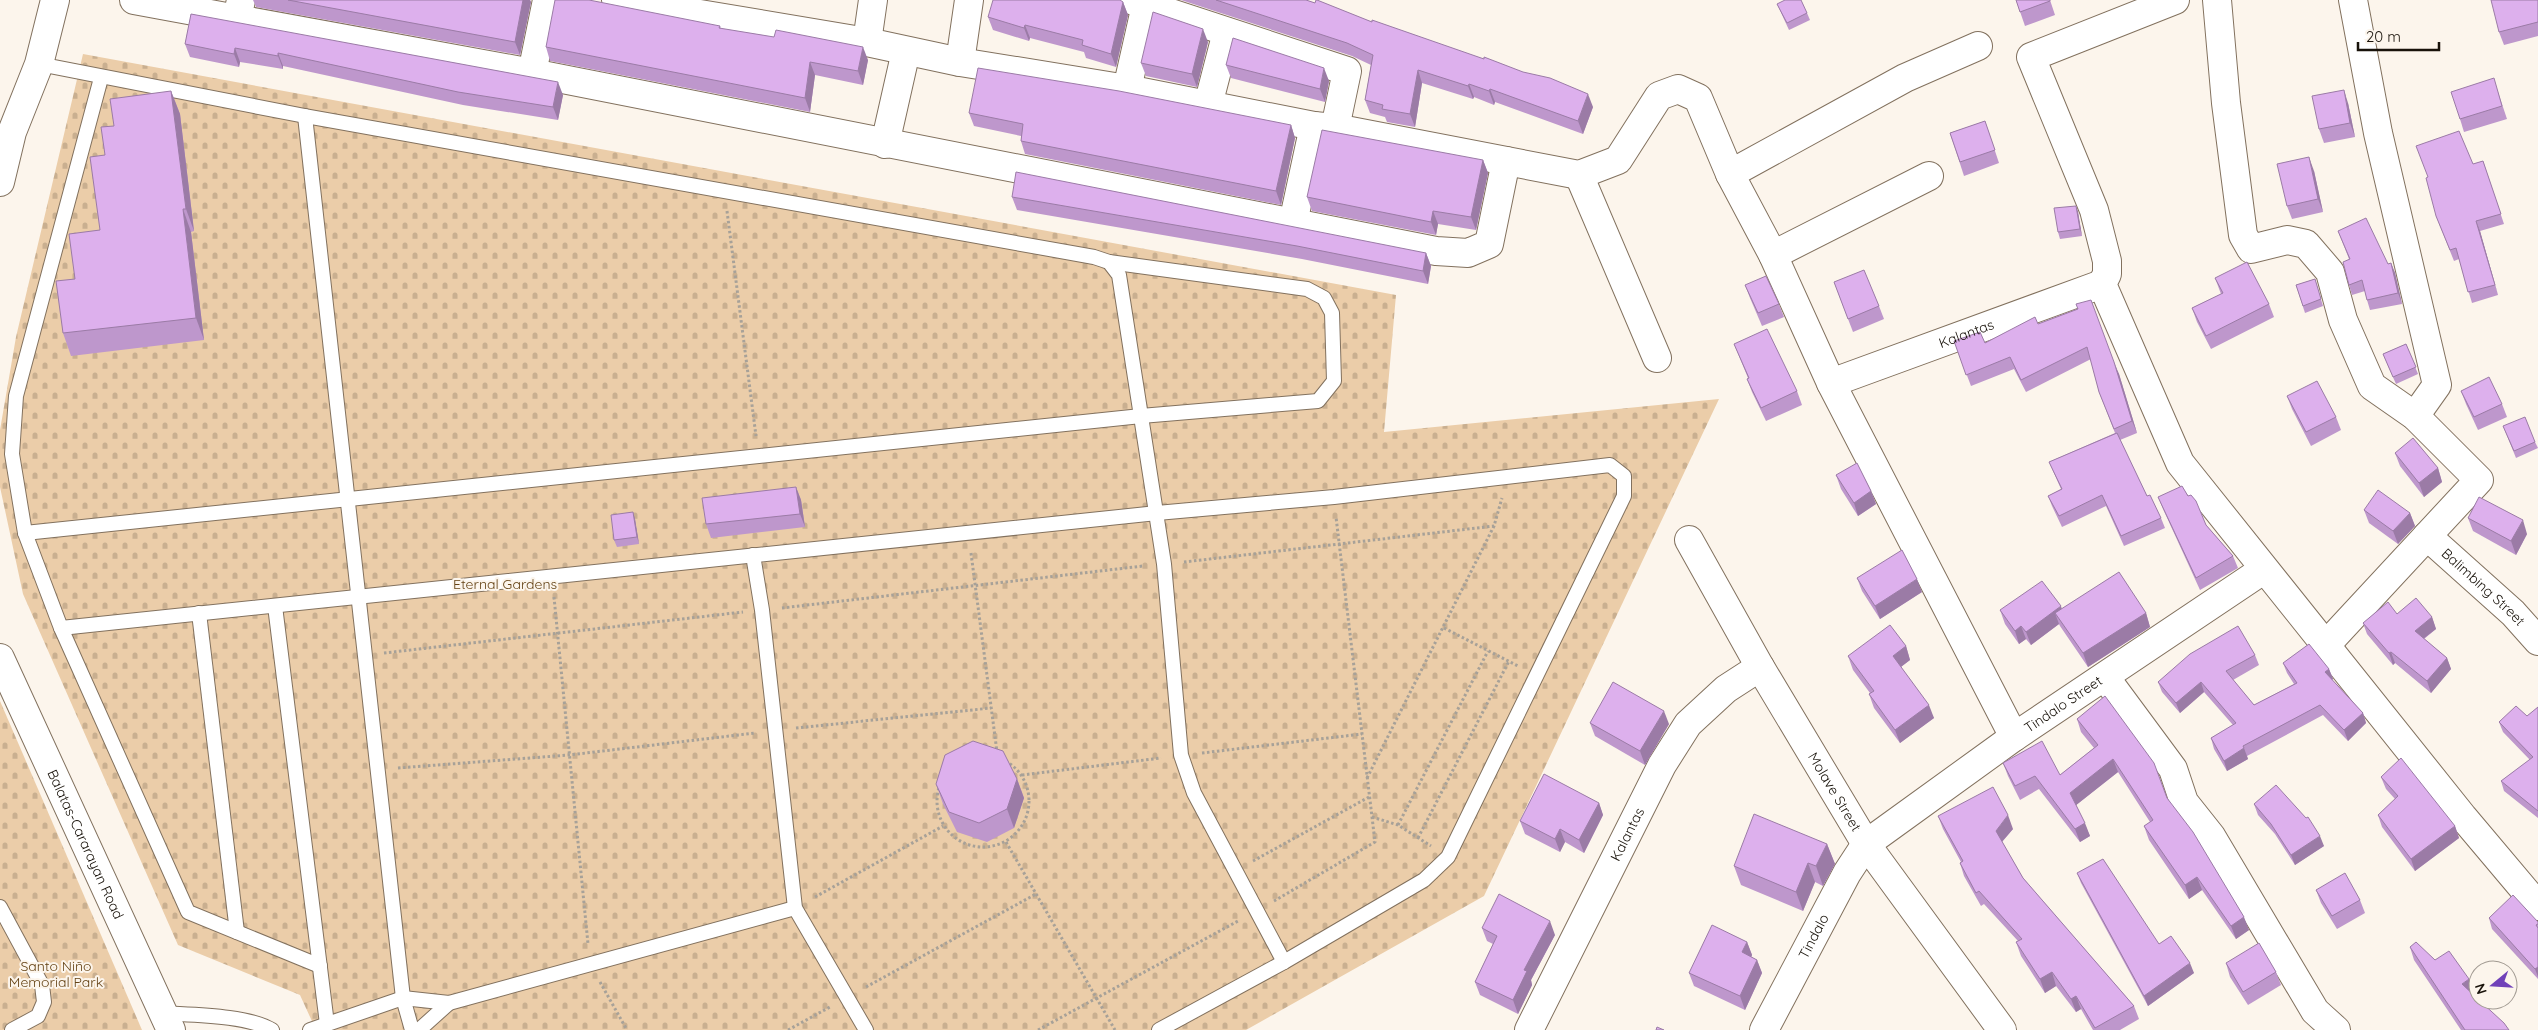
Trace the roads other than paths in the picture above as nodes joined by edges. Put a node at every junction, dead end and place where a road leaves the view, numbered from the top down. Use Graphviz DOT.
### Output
graph roads {
  1 [pos="55,0"];
  2 [pos="134,0"];
  3 [pos="547,0"];
  4 [pos="616,0"];
  5 [pos="873,0"];
  6 [pos="969,0"];
  7 [pos="2175,0"];
  8 [pos="2217,0"];
  9 [pos="2353,0"];
  10 [pos="1139,3"];
  11 [pos="239,10"];
  12 [pos="1227,32"];
  13 [pos="867,42"];
  14 [pos="1978,46"];
  15 [pos="906,51"];
  16 [pos="960,62"];
  17 [pos="39,64"];
  18 [pos="532,73"];
  19 [pos="101,78"];
  20 [pos="1127,89"];
  21 [pos="1208,106"];
  22 [pos="305,116"];
  23 [pos="1324,127"];
  24 [pos="885,144"];
  25 [pos="1506,161"];
  26 [pos="1730,174"];
  27 [pos="1579,175"];
  28 [pos="1929,176"];
  29 [pos="0,182"];
  30 [pos="1293,223"];
  31 [pos="1773,255"];
  32 [pos="1109,262"];
  33 [pos="2102,284"];
  34 [pos="1657,358"];
  35 [pos="1831,383"];
  36 [pos="1141,416"];
  37 [pos="2415,416"];
  38 [pos="347,501"];
  39 [pos="1157,513"];
  40 [pos="24,533"];
  41 [pos="2427,536"];
  42 [pos="1689,540"];
  43 [pos="753,555"];
  44 [pos="2264,570"];
  45 [pos="358,597"];
  46 [pos="275,606"];
  47 [pos="199,613"];
  48 [pos="61,628"];
  49 [pos="2538,640"];
  50 [pos="2325,646"];
  51 [pos="0,658"];
  52 [pos="1760,667"];
  53 [pos="2105,677"];
  54 [pos="2014,738"];
  55 [pos="1866,844"];
  56 [pos="2538,906"];
  57 [pos="0,907"];
  58 [pos="795,908"];
  59 [pos="237,932"];
  60 [pos="1284,962"];
  61 [pos="320,966"];
  62 [pos="403,998"];
  63 [pos="449,1003"];
  64 [pos="167,1022"];
  65 [pos="327,1024"];
  66 [pos="12,1030"];
  67 [pos="272,1030"];
  68 [pos="310,1030"];
  69 [pos="412,1030"];
  70 [pos="419,1030"];
  71 [pos="866,1030"];
  72 [pos="1159,1030"];
  73 [pos="1528,1030"];
  74 [pos="1764,1030"];
  75 [pos="2002,1030"];
  76 [pos="2336,1030"];
  1 -- 17 [label="street"];
  2 -- 11 [label="street"];
  3 -- 18 [label="street"];
  4 -- 13 [label="street"];
  5 -- 13 [label="street"];
  6 -- 16 [label="street"];
  7 -- 33 [label="street"];
  8 -- 37 [label="street"];
  9 -- 37 [label="street"];
  10 -- 12 [label="street"];
  10 -- 20 [label="street"];
  11 -- 18 [label="street"];
  12 -- 21 [label="street"];
  12 -- 23 [label="street"];
  13 -- 15 [label="street"];
  14 -- 26 [label="street"];
  15 -- 16 [label="street"];
  15 -- 24 [label="street"];
  16 -- 20 [label="street"];
  17 -- 19 [label="lane"];
  17 -- 29 [label="street"];
  18 -- 24 [label="street"];
  19 -- 22 [label="lane"];
  19 -- 40 [label="lane"];
  20 -- 21 [label="street"];
  21 -- 23 [label="street"];
  22 -- 32 [label="lane"];
  22 -- 38 [label="lane"];
  23 -- 25 [label="street"];
  23 -- 30 [label="street"];
  24 -- 30 [label="street"];
  25 -- 27 [label="street"];
  25 -- 30 [label="street"];
  26 -- 27 [label="street"];
  26 -- 31 [label="street"];
  27 -- 34 [label="street"];
  28 -- 31 [label="street"];
  31 -- 35 [label="street"];
  32 -- 36 [label="lane"];
  32 -- 36 [label="lane"];
  33 -- 35 [label="street, Kalantas"];
  33 -- 44 [label="street"];
  35 -- 54 [label="street"];
  36 -- 38 [label="lane"];
  36 -- 39 [label="lane"];
  37 -- 41 [label="street"];
  38 -- 40 [label="lane"];
  38 -- 45 [label="lane"];
  39 -- 43 [label="lane"];
  39 -- 60 [label="lane"];
  39 -- 60 [label="lane"];
  40 -- 48 [label="lane"];
  41 -- 49 [label="street, Balimbing Street"];
  41 -- 50 [label="street"];
  42 -- 52 [label="street, Molave Street"];
  43 -- 45 [label="lane"];
  43 -- 58 [label="lane"];
  44 -- 50 [label="street"];
  44 -- 53 [label="street, Tindalo Street"];
  45 -- 46 [label="lane"];
  45 -- 62 [label="lane"];
  46 -- 47 [label="lane"];
  46 -- 61 [label="lane"];
  47 -- 48 [label="lane"];
  47 -- 59 [label="lane"];
  48 -- 59 [label="lane"];
  50 -- 56 [label="street"];
  51 -- 64 [label="street, Balatas-Cararayan Road"];
  52 -- 55 [label="street, Molave Street"];
  52 -- 73 [label="street, Kalantas"];
  53 -- 54 [label="street, Tindalo Street"];
  53 -- 76 [label="street"];
  54 -- 55 [label="street, Tindalo Street"];
  55 -- 74 [label="street, Tindalo"];
  55 -- 75 [label="street, Molave Street"];
  57 -- 66 [label="lane"];
  58 -- 63 [label="lane"];
  58 -- 71 [label="lane"];
  59 -- 61 [label="lane"];
  60 -- 72 [label="lane"];
  61 -- 65 [label="lane"];
  62 -- 63 [label="lane"];
  62 -- 65 [label="lane"];
  62 -- 69 [label="lane"];
  63 -- 70 [label="lane"];
  64 -- 67 [label="lane"];
  65 -- 68 [label="lane"];
}
